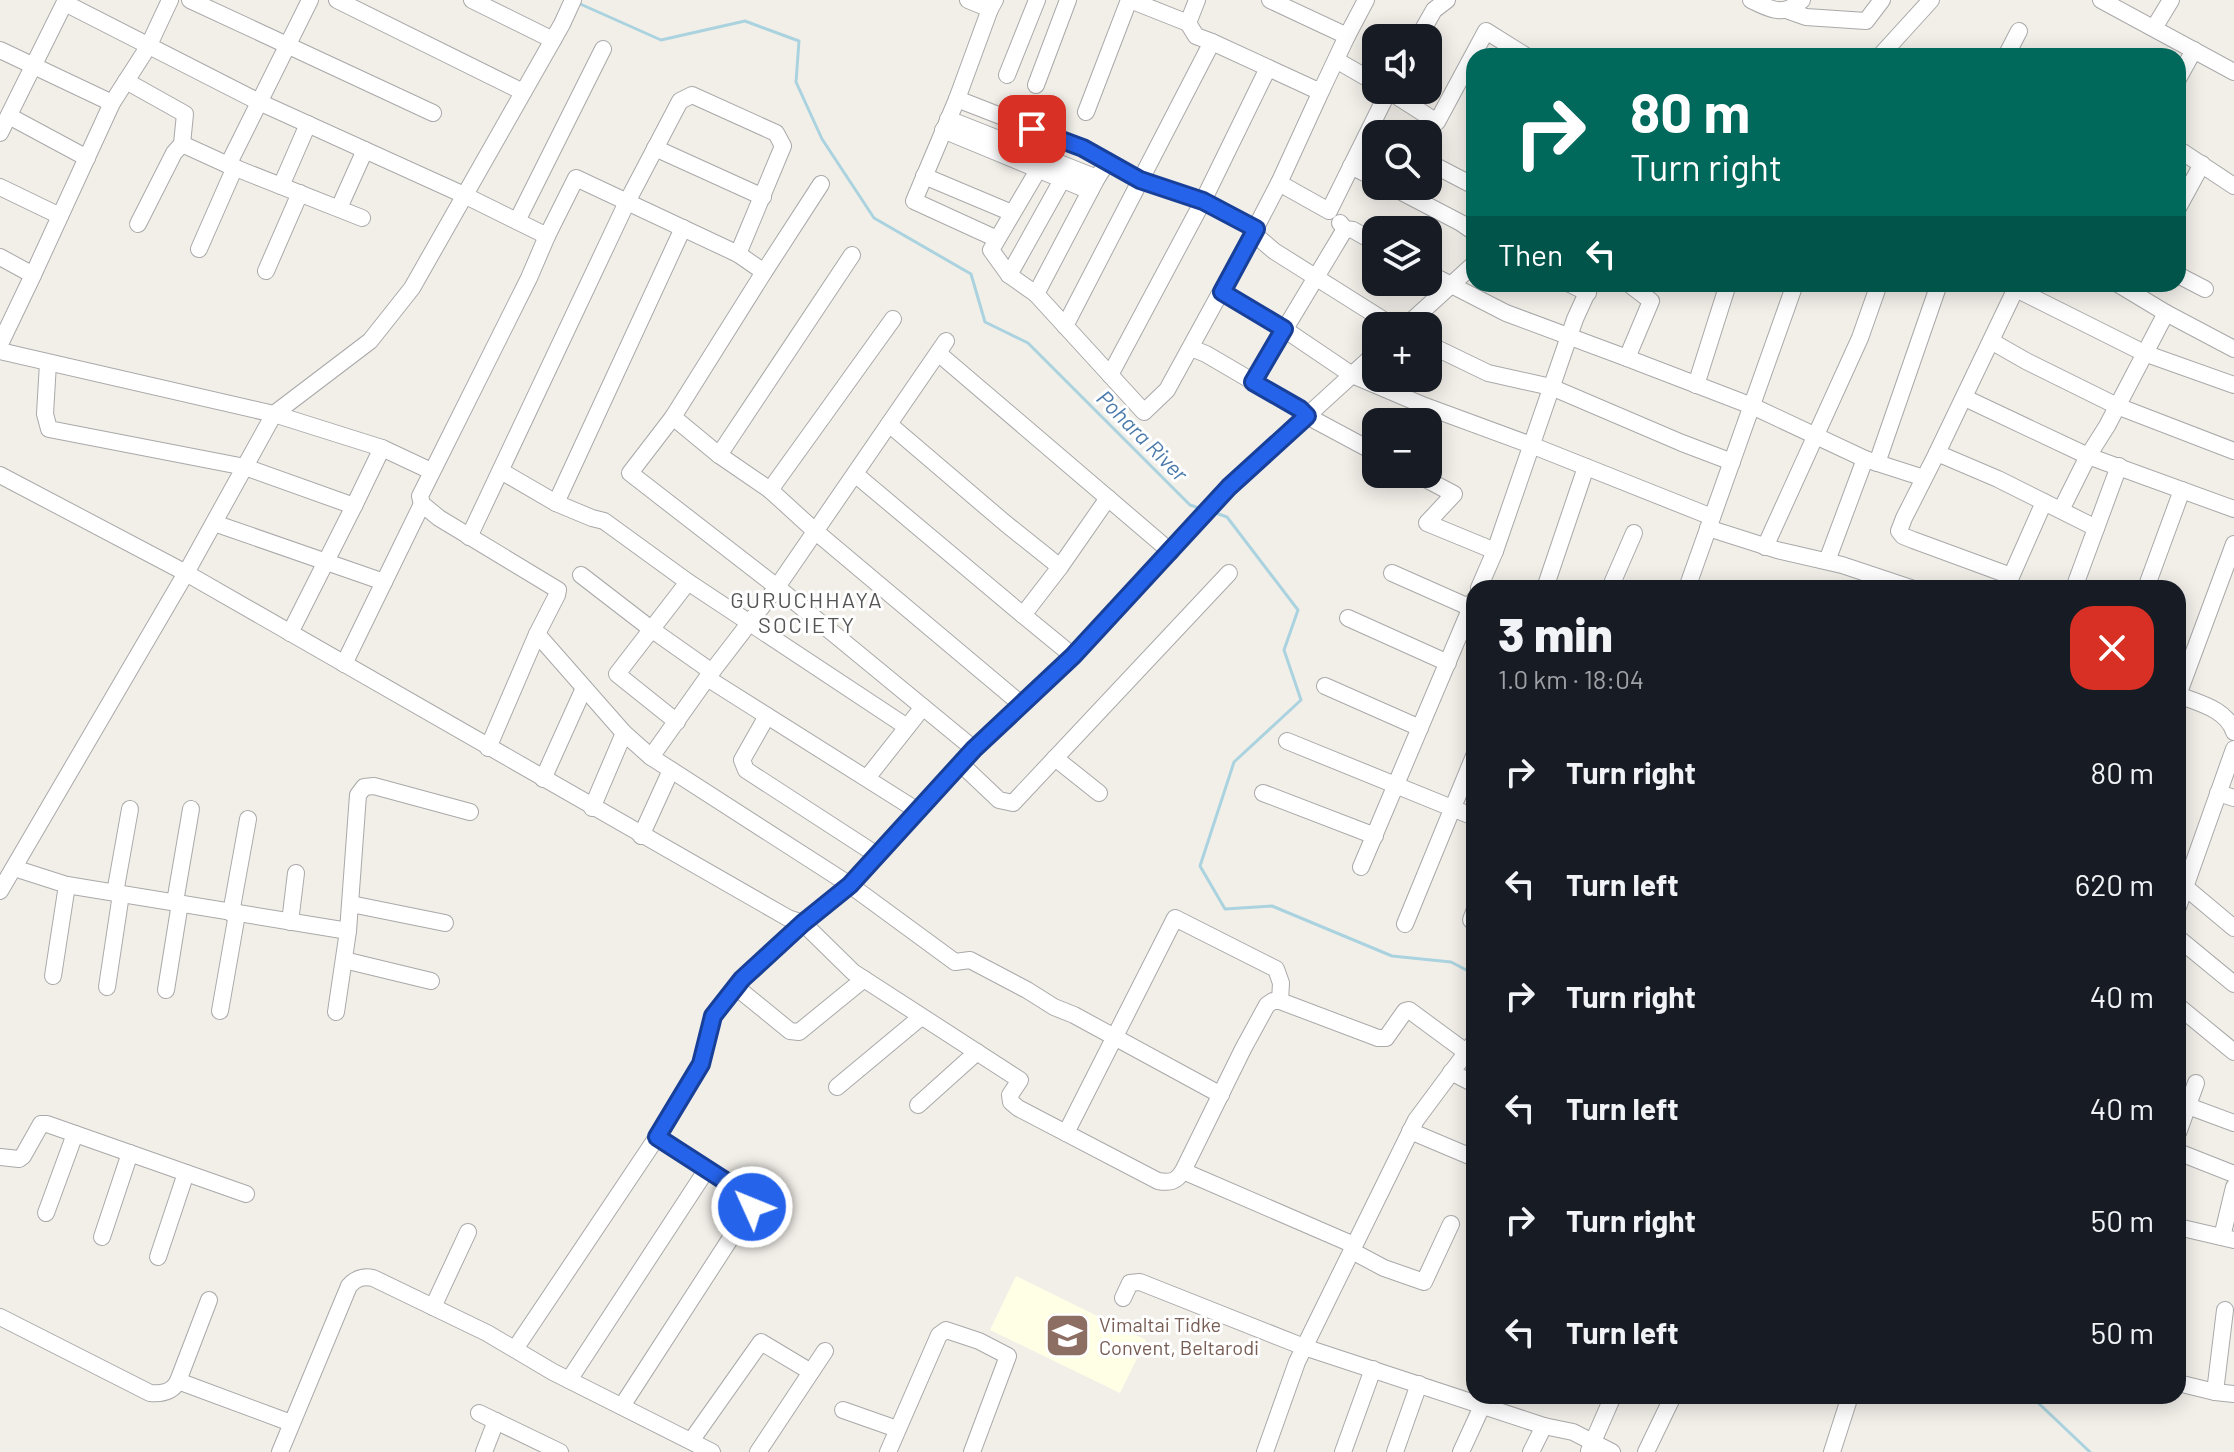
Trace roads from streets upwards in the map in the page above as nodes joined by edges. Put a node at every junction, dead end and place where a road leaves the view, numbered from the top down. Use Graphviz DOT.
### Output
graph roads {
  1 [pos="170,0"];
  2 [pos="190,0"];
  3 [pos="310,0"];
  4 [pos="337,0"];
  5 [pos="472,0"];
  6 [pos="573,0"];
  7 [pos="968,0"];
  8 [pos="1037,0"];
  9 [pos="1068,0"];
  10 [pos="1129,0"];
  11 [pos="1197,0"];
  12 [pos="1271,0"];
  13 [pos="1366,0"];
  14 [pos="1447,0"];
  15 [pos="1751,0"];
  16 [pos="1882,0"];
  17 [pos="1931,0"];
  18 [pos="2101,0"];
  19 [pos="2171,0"];
  20 [pos="65,1"];
  21 [pos="993,5"];
  22 [pos="1795,5"];
  23 [pos="1188,23"];
  24 [pos="1426,24"];
  25 [pos="2154,28"];
  26 [pos="2019,31"];
  27 [pos="1347,36"];
  28 [pos="553,40"];
  29 [pos="1212,42"];
  30 [pos="287,46"];
  31 [pos="148,47"];
  32 [pos="1477,48"];
  33 [pos="1513,48"];
  34 [pos="1890,48"];
  35 [pos="2011,48"];
  36 [pos="603,49"];
  37 [pos="0,50"];
  38 [pos="2194,50"];
  39 [pos="1336,60"];
  40 [pos="2186,64"];
  41 [pos="34,66"];
  42 [pos="1268,68"];
  43 [pos="1466,68"];
  44 [pos="2234,72"];
  45 [pos="1007,75"];
  46 [pos="1362,75"];
  47 [pos="126,81"];
  48 [pos="1036,85"];
  49 [pos="1322,89"];
  50 [pos="523,92"];
  51 [pos="957,99"];
  52 [pos="259,102"];
  53 [pos="112,103"];
  54 [pos="1409,104"];
  55 [pos="1086,112"];
  56 [pos="433,113"];
  57 [pos="9,116"];
  58 [pos="308,124"];
  59 [pos="946,125"];
  60 [pos="0,133"];
  61 [pos="182,144"];
  62 [pos="655,148"];
  63 [pos="1362,149"];
  64 [pos="365,150"];
  65 [pos="2186,154"];
  66 [pos="87,158"];
  67 [pos="1108,161"];
  68 [pos="2202,164"];
  69 [pos="232,166"];
  70 [pos="1351,166"];
  71 [pos="1442,169"];
  72 [pos="1038,170"];
  73 [pos="1362,172"];
  74 [pos="924,176"];
  75 [pos="1062,180"];
  76 [pos="1140,180"];
  77 [pos="1466,182"];
  78 [pos="1279,183"];
  79 [pos="821,184"];
  80 [pos="1093,184"];
  81 [pos="281,186"];
  82 [pos="2234,186"];
  83 [pos="0,187"];
  84 [pos="300,193"];
  85 [pos="2186,193"];
  86 [pos="464,195"];
  87 [pos="763,197"];
  88 [pos="1417,200"];
  89 [pos="1203,201"];
  90 [pos="627,202"];
  91 [pos="339,208"];
  92 [pos="1329,211"];
  93 [pos="1012,213"];
  94 [pos="60,216"];
  95 [pos="362,218"];
  96 [pos="517,221"];
  97 [pos="138,224"];
  98 [pos="1466,226"];
  99 [pos="683,228"];
  100 [pos="1345,229"];
  101 [pos="1254,231"];
  102 [pos="1362,235"];
  103 [pos="547,236"];
  104 [pos="997,239"];
  105 [pos="199,249"];
  106 [pos="738,254"];
  107 [pos="852,255"];
  108 [pos="0,257"];
  109 [pos="266,271"];
  110 [pos="1466,271"];
  111 [pos="764,272"];
  112 [pos="33,275"];
  113 [pos="1009,275"];
  114 [pos="1316,277"];
  115 [pos="2186,279"];
  116 [pos="1442,281"];
  117 [pos="1450,286"];
  118 [pos="2205,289"];
  119 [pos="1222,292"];
  120 [pos="1588,292"];
  121 [pos="1639,292"];
  122 [pos="1725,292"];
  123 [pos="1792,292"];
  124 [pos="1876,292"];
  125 [pos="1936,292"];
  126 [pos="2014,292"];
  127 [pos="2028,292"];
  128 [pos="2135,292"];
  129 [pos="1036,294"];
  130 [pos="1371,312"];
  131 [pos="1421,312"];
  132 [pos="2166,313"];
  133 [pos="893,319"];
  134 [pos="1065,326"];
  135 [pos="1284,329"];
  136 [pos="1571,336"];
  137 [pos="1991,341"];
  138 [pos="0,344"];
  139 [pos="1191,348"];
  140 [pos="2234,349"];
  141 [pos="0,351"];
  142 [pos="1442,351"];
  143 [pos="2144,353"];
  144 [pos="1627,358"];
  145 [pos="48,363"];
  146 [pos="1362,366"];
  147 [pos="1110,375"];
  148 [pos="1352,375"];
  149 [pos="1253,382"];
  150 [pos="1696,385"];
  151 [pos="2234,385"];
  152 [pos="1551,387"];
  153 [pos="1965,398"];
  154 [pos="1752,406"];
  155 [pos="2117,406"];
  156 [pos="274,414"];
  157 [pos="1307,416"];
  158 [pos="673,417"];
  159 [pos="889,424"];
  160 [pos="1816,436"];
  161 [pos="1362,445"];
  162 [pos="1531,445"];
  163 [pos="382,448"];
  164 [pos="2234,451"];
  165 [pos="1937,453"];
  166 [pos="719,455"];
  167 [pos="2088,456"];
  168 [pos="1871,461"];
  169 [pos="1732,462"];
  170 [pos="2119,466"];
  171 [pos="245,467"];
  172 [pos="1586,467"];
  173 [pos="431,471"];
  174 [pos="501,471"];
  175 [pos="855,474"];
  176 [pos="0,475"];
  177 [pos="1924,478"];
  178 [pos="1442,488"];
  179 [pos="770,490"];
  180 [pos="2182,490"];
  181 [pos="1108,498"];
  182 [pos="2044,502"];
  183 [pos="556,503"];
  184 [pos="422,504"];
  185 [pos="354,506"];
  186 [pos="2234,509"];
  187 [pos="2061,510"];
  188 [pos="214,523"];
  189 [pos="1710,523"];
  190 [pos="2096,528"];
  191 [pos="815,531"];
  192 [pos="1634,533"];
  193 [pos="469,537"];
  194 [pos="2234,544"];
  195 [pos="1765,547"];
  196 [pos="1495,551"];
  197 [pos="1171,552"];
  198 [pos="1827,561"];
  199 [pos="326,563"];
  200 [pos="1060,567"];
  201 [pos="186,573"];
  202 [pos="1229,573"];
  203 [pos="1392,573"];
  204 [pos="581,575"];
  205 [pos="1484,580"];
  206 [pos="1548,580"];
  207 [pos="1613,580"];
  208 [pos="1690,580"];
  209 [pos="1886,580"];
  210 [pos="2004,580"];
  211 [pos="2010,580"];
  212 [pos="2077,580"];
  213 [pos="2149,580"];
  214 [pos="384,582"];
  215 [pos="688,582"];
  216 [pos="777,587"];
  217 [pos="1466,591"];
  218 [pos="1023,615"];
  219 [pos="1348,618"];
  220 [pos="749,623"];
  221 [pos="1466,623"];
  222 [pos="651,629"];
  223 [pos="290,633"];
  224 [pos="537,634"];
  225 [pos="2186,654"];
  226 [pos="1073,656"];
  227 [pos="1448,663"];
  228 [pos="344,664"];
  229 [pos="710,675"];
  230 [pos="1325,686"];
  231 [pos="584,688"];
  232 [pos="2186,698"];
  233 [pos="1021,704"];
  234 [pos="923,707"];
  235 [pos="767,716"];
  236 [pos="677,722"];
  237 [pos="907,727"];
  238 [pos="1420,728"];
  239 [pos="2234,732"];
  240 [pos="624,733"];
  241 [pos="1287,741"];
  242 [pos="488,748"];
  243 [pos="974,749"];
  244 [pos="2234,749"];
  245 [pos="651,757"];
  246 [pos="1055,758"];
  247 [pos="961,764"];
  248 [pos="671,770"];
  249 [pos="1466,775"];
  250 [pos="867,778"];
  251 [pos="543,779"];
  252 [pos="1396,786"];
  253 [pos="1099,793"];
  254 [pos="1263,793"];
  255 [pos="2226,795"];
  256 [pos="592,808"];
  257 [pos="1452,808"];
  258 [pos="130,809"];
  259 [pos="191,809"];
  260 [pos="918,811"];
  261 [pos="470,812"];
  262 [pos="1466,814"];
  263 [pos="248,819"];
  264 [pos="641,836"];
  265 [pos="1375,836"];
  266 [pos="877,855"];
  267 [pos="1361,867"];
  268 [pos="14,868"];
  269 [pos="296,873"];
  270 [pos="67,885"];
  271 [pos="850,885"];
  272 [pos="2186,885"];
  273 [pos="2186,888"];
  274 [pos="0,891"];
  275 [pos="118,893"];
  276 [pos="178,902"];
  277 [pos="351,904"];
  278 [pos="234,913"];
  279 [pos="290,922"];
  280 [pos="445,923"];
  281 [pos="803,923"];
  282 [pos="1405,924"];
  283 [pos="2234,928"];
  284 [pos="348,931"];
  285 [pos="2186,945"];
  286 [pos="344,960"];
  287 [pos="53,976"];
  288 [pos="864,979"];
  289 [pos="431,981"];
  290 [pos="2234,984"];
  291 [pos="107,987"];
  292 [pos="736,987"];
  293 [pos="166,990"];
  294 [pos="1280,1001"];
  295 [pos="220,1011"];
  296 [pos="336,1012"];
  297 [pos="2186,1013"];
  298 [pos="921,1017"];
  299 [pos="1116,1037"];
  300 [pos="1466,1045"];
  301 [pos="977,1052"];
  302 [pos="1466,1052"];
  303 [pos="2234,1052"];
  304 [pos="1451,1072"];
  305 [pos="1466,1080"];
  306 [pos="2196,1083"];
  307 [pos="837,1087"];
  308 [pos="1221,1095"];
  309 [pos="918,1105"];
  310 [pos="2188,1106"];
  311 [pos="2186,1111"];
  312 [pos="2234,1123"];
  313 [pos="1410,1131"];
  314 [pos="1066,1133"];
  315 [pos="75,1134"];
  316 [pos="657,1137"];
  317 [pos="130,1153"];
  318 [pos="1466,1155"];
  319 [pos="2186,1155"];
  320 [pos="0,1157"];
  321 [pos="707,1169"];
  322 [pos="1183,1171"];
  323 [pos="186,1173"];
  324 [pos="2234,1174"];
  325 [pos="2234,1187"];
  326 [pos="246,1194"];
  327 [pos="46,1213"];
  328 [pos="1451,1224"];
  329 [pos="2186,1229"];
  330 [pos="468,1232"];
  331 [pos="102,1237"];
  332 [pos="2228,1239"];
  333 [pos="1353,1248"];
  334 [pos="158,1257"];
  335 [pos="1123,1298"];
  336 [pos="209,1300"];
  337 [pos="433,1307"];
  338 [pos="2225,1310"];
  339 [pos="0,1317"];
  340 [pos="1304,1347"];
  341 [pos="515,1349"];
  342 [pos="825,1351"];
  343 [pos="1373,1369"];
  344 [pos="811,1372"];
  345 [pos="569,1380"];
  346 [pos="178,1381"];
  347 [pos="1419,1384"];
  348 [pos="2186,1385"];
  349 [pos="2215,1392"];
  350 [pos="2234,1394"];
  351 [pos="1466,1399"];
  352 [pos="1483,1404"];
  353 [pos="1609,1404"];
  354 [pos="1669,1404"];
  355 [pos="1847,1404"];
  356 [pos="622,1406"];
  357 [pos="843,1410"];
  358 [pos="479,1413"];
  359 [pos="496,1421"];
  360 [pos="291,1423"];
  361 [pos="1544,1426"];
  362 [pos="897,1429"];
  363 [pos="691,1441"];
  364 [pos="1590,1447"];
  365 [pos="280,1452"];
  366 [pos="484,1452"];
  367 [pos="560,1452"];
  368 [pos="712,1452"];
  369 [pos="758,1452"];
  370 [pos="888,1452"];
  371 [pos="972,1452"];
  372 [pos="1265,1452"];
  373 [pos="1343,1452"];
  374 [pos="1395,1452"];
  375 [pos="1461,1452"];
  376 [pos="1531,1452"];
  377 [pos="1612,1452"];
  378 [pos="1646,1452"];
  379 [pos="1832,1452"];
  1 -- 31 [label="street"];
  2 -- 30 [label="street"];
  3 -- 30 [label="street"];
  4 -- 50 [label="street"];
  5 -- 28 [label="street"];
  6 -- 28 [label="street"];
  7 -- 21 [label="street"];
  8 -- 45 [label="street"];
  9 -- 48 [label="street"];
  10 -- 23 [label="street"];
  10 -- 55 [label="street"];
  11 -- 23 [label="street"];
  12 -- 27 [label="street"];
  13 -- 27 [label="street"];
  14 -- 24 [label="street"];
  15 -- 22 [label="street"];
  16 -- 22 [label="street"];
  17 -- 34 [label="street"];
  18 -- 25 [label="street"];
  19 -- 25 [label="street"];
  20 -- 31 [label="street"];
  20 -- 41 [label="street"];
  21 -- 51 [label="street"];
  23 -- 29 [label="street"];
  25 -- 38 [label="street"];
  26 -- 35 [label="street"];
  27 -- 39 [label="street"];
  28 -- 50 [label="street"];
  29 -- 42 [label="street"];
  29 -- 76 [label="street"];
  30 -- 52 [label="street"];
  30 -- 56 [label="street"];
  31 -- 47 [label="street"];
  31 -- 52 [label="street"];
  32 -- 33 [label="street"];
  36 -- 96 [label="street"];
  37 -- 41 [label="street"];
  38 -- 40 [label="street"];
  38 -- 44 [label="street"];
  39 -- 46 [label="street"];
  39 -- 49 [label="street"];
  41 -- 53 [label="street"];
  41 -- 57 [label="street"];
  42 -- 49 [label="street"];
  42 -- 89 [label="street"];
  43 -- 54 [label="street"];
  47 -- 53 [label="street"];
  47 -- 61 [label="street"];
  49 -- 78 [label="street"];
  50 -- 86 [label="street"];
  51 -- 59 [label="street"];
  51 -- 67 [label="street"];
  52 -- 58 [label="street"];
  52 -- 69 [label="street"];
  53 -- 66 [label="street"];
  57 -- 60 [label="street"];
  57 -- 66 [label="street"];
  58 -- 64 [label="street"];
  58 -- 81 [label="street"];
  59 -- 72 [label="street"];
  59 -- 74 [label="street"];
  59 -- 80 [label="street"];
  61 -- 69 [label="street"];
  61 -- 97 [label="street"];
  62 -- 87 [label="street"];
  62 -- 87 [label="street"];
  62 -- 90 [label="street"];
  63 -- 70 [label="street"];
  64 -- 86 [label="street"];
  64 -- 91 [label="street"];
  65 -- 68 [label="street"];
  66 -- 94 [label="street"];
  67 -- 76 [label="street"];
  67 -- 80 [label="street"];
  68 -- 82 [label="street"];
  68 -- 85 [label="street"];
  69 -- 81 [label="street"];
  69 -- 105 [label="street"];
  70 -- 73 [label="street"];
  70 -- 92 [label="street"];
  71 -- 77 [label="street"];
  72 -- 75 [label="street"];
  72 -- 93 [label="street"];
  74 -- 93 [label="street"];
  74 -- 104 [label="street"];
  75 -- 80 [label="street"];
  75 -- 113 [label="street"];
  76 -- 89 [label="street"];
  76 -- 134 [label="street"];
  78 -- 92 [label="street"];
  78 -- 101 [label="street"];
  79 -- 111 [label="street"];
  80 -- 129 [label="street"];
  81 -- 84 [label="street"];
  83 -- 94 [label="street"];
  84 -- 91 [label="street"];
  84 -- 109 [label="street"];
  86 -- 96 [label="street"];
  86 -- 156 [label="street"];
  87 -- 106 [label="street"];
  88 -- 98 [label="street"];
  89 -- 101 [label="street"];
  89 -- 147 [label="street"];
  90 -- 99 [label="street"];
  90 -- 103 [label="street"];
  90 -- 174 [label="street"];
  91 -- 95 [label="street"];
  92 -- 100 [label="street"];
  93 -- 104 [label="street"];
  94 -- 112 [label="street"];
  96 -- 103 [label="street"];
  99 -- 106 [label="street"];
  99 -- 183 [label="street"];
  100 -- 102 [label="street"];
  100 -- 114 [label="street"];
  101 -- 114 [label="street"];
  101 -- 119 [label="street"];
  103 -- 173 [label="street"];
  104 -- 113 [label="street"];
  106 -- 111 [label="street"];
  107 -- 166 [label="street"];
  108 -- 112 [label="street"];
  110 -- 117 [label="street"];
  111 -- 158 [label="street"];
  112 -- 138 [label="street"];
  113 -- 129 [label="street"];
  114 -- 130 [label="street"];
  114 -- 135 [label="street"];
  115 -- 118 [label="street"];
  116 -- 117 [label="street"];
  117 -- 131 [label="street"];
  117 -- 136 [label="street"];
  119 -- 135 [label="street"];
  119 -- 139 [label="street"];
  120 -- 136 [label="street"];
  121 -- 144 [label="street"];
  122 -- 150 [label="street"];
  123 -- 154 [label="street"];
  124 -- 160 [label="street"];
  125 -- 168 [label="street"];
  126 -- 137 [label="street"];
  127 -- 143 [label="street"];
  128 -- 132 [label="street"];
  129 -- 134 [label="street"];
  132 -- 140 [label="street"];
  132 -- 143 [label="street"];
  133 -- 179 [label="street"];
  134 -- 147 [label="street"];
  135 -- 148 [label="street"];
  135 -- 149 [label="street"];
  136 -- 144 [label="street"];
  136 -- 152 [label="street"];
  137 -- 153 [label="street"];
  137 -- 155 [label="street"];
  139 -- 147 [label="street"];
  139 -- 149 [label="street"];
  141 -- 145 [label="street"];
  142 -- 152 [label="street"];
  143 -- 151 [label="street"];
  143 -- 155 [label="street"];
  144 -- 150 [label="street"];
  145 -- 156 [label="street"];
  145 -- 171 [label="street"];
  146 -- 148 [label="street"];
  148 -- 157 [label="street"];
  148 -- 162 [label="street"];
  149 -- 157 [label="street"];
  150 -- 154 [label="street"];
  152 -- 162 [label="street"];
  152 -- 169 [label="street"];
  153 -- 165 [label="street"];
  153 -- 167 [label="street"];
  154 -- 160 [label="street"];
  154 -- 169 [label="street"];
  155 -- 164 [label="street"];
  155 -- 167 [label="street"];
  156 -- 163 [label="street"];
  156 -- 171 [label="street"];
  157 -- 161 [label="street"];
  157 -- 197 [label="street"];
  158 -- 166 [label="street"];
  158 -- 216 [label="street"];
  159 -- 175 [label="street"];
  159 -- 181 [label="street"];
  159 -- 200 [label="street"];
  160 -- 168 [label="street"];
  160 -- 195 [label="street"];
  162 -- 172 [label="street"];
  162 -- 196 [label="street"];
  163 -- 173 [label="street"];
  163 -- 185 [label="street"];
  165 -- 177 [label="street"];
  165 -- 182 [label="street"];
  166 -- 179 [label="street"];
  167 -- 170 [label="street"];
  167 -- 187 [label="street"];
  168 -- 177 [label="street"];
  168 -- 198 [label="street"];
  169 -- 189 [label="street"];
  170 -- 180 [label="street"];
  170 -- 190 [label="street"];
  171 -- 185 [label="street"];
  171 -- 188 [label="street"];
  172 -- 189 [label="street"];
  172 -- 206 [label="street"];
  173 -- 184 [label="street"];
  174 -- 183 [label="street"];
  174 -- 193 [label="street"];
  175 -- 191 [label="street"];
  175 -- 218 [label="street"];
  176 -- 201 [label="street"];
  177 -- 210 [label="street"];
  178 -- 196 [label="street"];
  179 -- 191 [label="street"];
  180 -- 186 [label="street"];
  180 -- 213 [label="street"];
  181 -- 197 [label="street"];
  181 -- 200 [label="street"];
  182 -- 187 [label="street"];
  182 -- 211 [label="street"];
  183 -- 215 [label="street"];
  184 -- 193 [label="street"];
  184 -- 214 [label="street"];
  185 -- 199 [label="street"];
  187 -- 190 [label="street"];
  188 -- 199 [label="street"];
  188 -- 201 [label="street"];
  189 -- 195 [label="street"];
  189 -- 208 [label="street"];
  190 -- 212 [label="street"];
  191 -- 216 [label="street"];
  191 -- 233 [label="street"];
  192 -- 207 [label="street"];
  193 -- 224 [label="street"];
  194 -- 225 [label="street"];
  195 -- 198 [label="street"];
  196 -- 205 [label="street"];
  197 -- 226 [label="street"];
  198 -- 209 [label="street"];
  199 -- 214 [label="street"];
  199 -- 223 [label="street"];
  200 -- 218 [label="street"];
  201 -- 223 [label="street"];
  201 -- 268 [label="street"];
  202 -- 246 [label="street"];
  203 -- 217 [label="street"];
  204 -- 222 [label="street"];
  214 -- 228 [label="street"];
  215 -- 220 [label="street"];
  215 -- 222 [label="street"];
  216 -- 220 [label="street"];
  216 -- 234 [label="street"];
  218 -- 226 [label="street"];
  219 -- 227 [label="street"];
  220 -- 229 [label="street"];
  220 -- 237 [label="street"];
  221 -- 227 [label="street"];
  222 -- 229 [label="street"];
  222 -- 236 [label="street"];
  223 -- 228 [label="street"];
  224 -- 231 [label="street"];
  224 -- 242 [label="street"];
  226 -- 233 [label="street"];
  227 -- 238 [label="street"];
  228 -- 242 [label="street"];
  229 -- 235 [label="street"];
  229 -- 236 [label="street"];
  230 -- 238 [label="street"];
  231 -- 240 [label="street"];
  231 -- 251 [label="street"];
  232 -- 239 [label="street"];
  233 -- 243 [label="street"];
  234 -- 237 [label="street"];
  234 -- 243 [label="street"];
  235 -- 250 [label="street"];
  235 -- 266 [label="street"];
  236 -- 245 [label="street"];
  237 -- 250 [label="street"];
  238 -- 252 [label="street"];
  240 -- 245 [label="street"];
  240 -- 256 [label="street"];
  241 -- 252 [label="street"];
  242 -- 251 [label="street"];
  243 -- 247 [label="street"];
  244 -- 255 [label="street"];
  245 -- 248 [label="street"];
  246 -- 247 [label="street"];
  246 -- 253 [label="street"];
  247 -- 260 [label="street"];
  248 -- 264 [label="street"];
  248 -- 271 [label="street"];
  249 -- 257 [label="street"];
  250 -- 260 [label="street"];
  251 -- 256 [label="street"];
  252 -- 257 [label="street"];
  252 -- 265 [label="street"];
  254 -- 265 [label="street"];
  255 -- 272 [label="street"];
  256 -- 264 [label="street"];
  257 -- 262 [label="street"];
  257 -- 282 [label="street"];
  258 -- 275 [label="street"];
  259 -- 276 [label="street"];
  260 -- 266 [label="street"];
  261 -- 277 [label="street"];
  263 -- 278 [label="street"];
  264 -- 281 [label="street"];
  265 -- 267 [label="street"];
  266 -- 271 [label="street"];
  268 -- 270 [label="street"];
  268 -- 274 [label="street"];
  269 -- 279 [label="street"];
  270 -- 275 [label="street"];
  270 -- 287 [label="street"];
  271 -- 281 [label="street"];
  271 -- 299 [label="street"];
  273 -- 283 [label="street"];
  275 -- 276 [label="street"];
  275 -- 291 [label="street"];
  276 -- 278 [label="street"];
  276 -- 293 [label="street"];
  277 -- 280 [label="street"];
  277 -- 284 [label="street"];
  278 -- 279 [label="street"];
  278 -- 295 [label="street"];
  279 -- 284 [label="street"];
  281 -- 288 [label="street"];
  281 -- 292 [label="street"];
  284 -- 286 [label="street"];
  285 -- 290 [label="street"];
  286 -- 289 [label="street"];
  286 -- 296 [label="street"];
  288 -- 292 [label="street"];
  288 -- 298 [label="street"];
  292 -- 316 [label="street"];
  294 -- 299 [label="street"];
  294 -- 300 [label="street"];
  294 -- 308 [label="street"];
  297 -- 303 [label="street"];
  298 -- 301 [label="street"];
  298 -- 307 [label="street"];
  299 -- 308 [label="street"];
  299 -- 314 [label="street"];
  301 -- 309 [label="street"];
  301 -- 314 [label="street"];
  302 -- 304 [label="street"];
  304 -- 305 [label="street"];
  304 -- 313 [label="street"];
  306 -- 310 [label="street"];
  308 -- 322 [label="street"];
  310 -- 311 [label="street"];
  310 -- 312 [label="street"];
  313 -- 318 [label="street"];
  313 -- 333 [label="street"];
  314 -- 322 [label="street"];
  315 -- 317 [label="street"];
  315 -- 320 [label="street"];
  315 -- 327 [label="street"];
  316 -- 321 [label="street"];
  316 -- 341 [label="street"];
  317 -- 323 [label="street"];
  317 -- 331 [label="street"];
  319 -- 324 [label="street"];
  321 -- 345 [label="street"];
  321 -- 356 [label="street"];
  322 -- 333 [label="street"];
  323 -- 326 [label="street"];
  323 -- 334 [label="street"];
  325 -- 332 [label="street"];
  328 -- 333 [label="street"];
  329 -- 332 [label="street"];
  330 -- 337 [label="street"];
  333 -- 340 [label="street"];
  335 -- 340 [label="street"];
  336 -- 346 [label="street"];
  337 -- 341 [label="street"];
  337 -- 360 [label="street"];
  338 -- 349 [label="street"];
  339 -- 346 [label="street"];
  340 -- 343 [label="street"];
  340 -- 372 [label="street"];
  341 -- 345 [label="street"];
  342 -- 344 [label="street"];
  343 -- 347 [label="street"];
  343 -- 373 [label="street"];
  344 -- 363 [label="street"];
  344 -- 369 [label="street"];
  345 -- 356 [label="street"];
  346 -- 360 [label="street"];
  347 -- 351 [label="street"];
  347 -- 374 [label="street"];
  348 -- 349 [label="street"];
  349 -- 350 [label="street"];
  352 -- 361 [label="street"];
  352 -- 375 [label="street"];
  353 -- 364 [label="street"];
  354 -- 378 [label="street"];
  355 -- 379 [label="street"];
  356 -- 363 [label="street"];
  357 -- 362 [label="street"];
  358 -- 359 [label="street"];
  359 -- 366 [label="street"];
  359 -- 367 [label="street"];
  360 -- 365 [label="street"];
  361 -- 364 [label="street"];
  361 -- 376 [label="street"];
  362 -- 370 [label="street"];
  362 -- 371 [label="street"];
  363 -- 368 [label="street"];
  364 -- 377 [label="street"];
}
